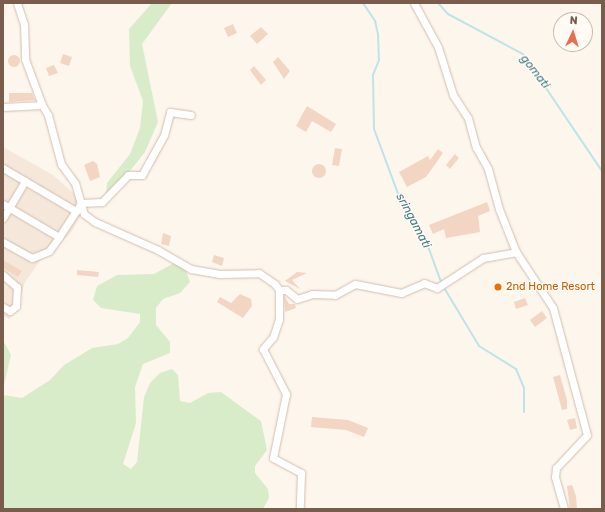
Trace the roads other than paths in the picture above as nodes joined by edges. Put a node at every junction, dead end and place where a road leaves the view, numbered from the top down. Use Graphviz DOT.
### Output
graph roads {
  1 [pos="18,3"];
  2 [pos="414,3"];
  3 [pos="42,105"];
  4 [pos="3,107"];
  5 [pos="191,115"];
  6 [pos="3,168"];
  7 [pos="25,181"];
  8 [pos="81,203"];
  9 [pos="6,205"];
  10 [pos="76,211"];
  11 [pos="3,218"];
  12 [pos="59,237"];
  13 [pos="3,242"];
  14 [pos="516,252"];
  15 [pos="3,275"];
  16 [pos="279,290"];
  17 [pos="3,307"];
  18 [pos="300,509"];
  19 [pos="564,509"];
  1 -- 3 [label="street"];
  2 -- 14 [label="street"];
  3 -- 4 [label="street"];
  3 -- 8 [label="street"];
  5 -- 8 [label="street"];
  6 -- 7 [label="street"];
  7 -- 9 [label="street"];
  7 -- 10 [label="street"];
  8 -- 10 [label="street"];
  8 -- 16 [label="street"];
  9 -- 11 [label="street"];
  9 -- 12 [label="street"];
  10 -- 12 [label="street"];
  12 -- 13 [label="street"];
  14 -- 16 [label="street"];
  14 -- 19 [label="street"];
  15 -- 17 [label="street"];
  16 -- 18 [label="street"];
}
